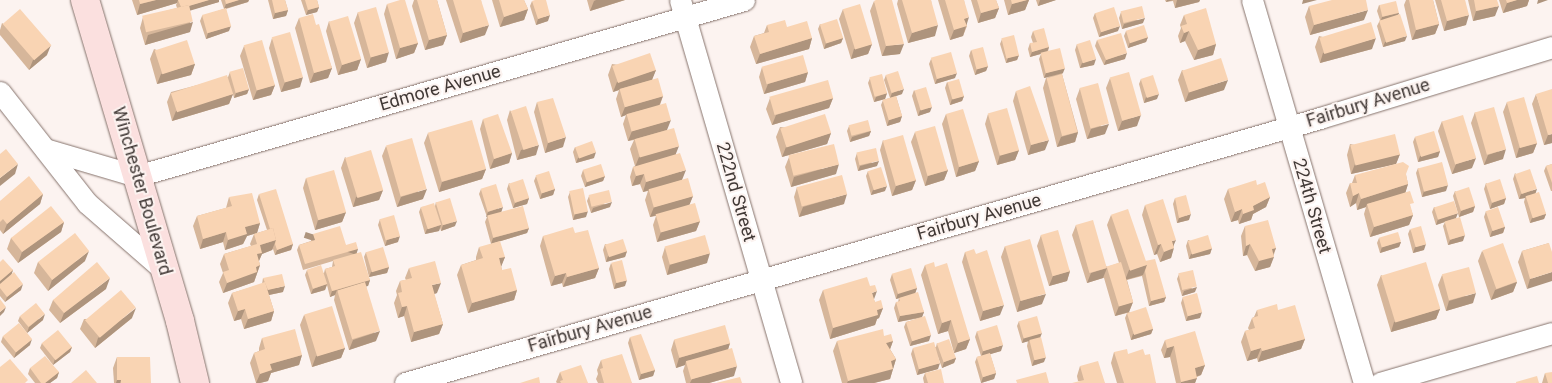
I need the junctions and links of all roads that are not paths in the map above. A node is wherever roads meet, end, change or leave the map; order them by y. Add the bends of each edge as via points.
1 (85, 0) edge
2 (744, 0) edge
3 (1252, 0) edge
4 (683, 8) edge
5 (1552, 47) edge
6 (0, 92) edge
7 (1289, 126) junction
8 (44, 149) junction
9 (138, 176) junction
10 (166, 272) junction
11 (761, 280) junction
12 (1552, 333) edge
13 (195, 383) edge
14 (405, 383) edge
15 (791, 383) edge
16 (1364, 383) edge
17 (1380, 383) edge

1 - 9 main road, Winchester Boulevard
2 - 4 street, Edmore Avenue
3 - 7 street, 224th Street
4 - 9 street, Edmore Avenue
4 - 11 street, 222nd Street
5 - 7 street, Fairbury Avenue
6 - 8 street
7 - 11 street, Fairbury Avenue
7 - 16 street, 224th Street
8 - 9 street
8 - 10 street via 87,203
9 - 10 main road, Winchester Boulevard
10 - 13 main road, Winchester Boulevard
11 - 14 street, Fairbury Avenue
11 - 15 street, 222nd Street
12 - 17 street

